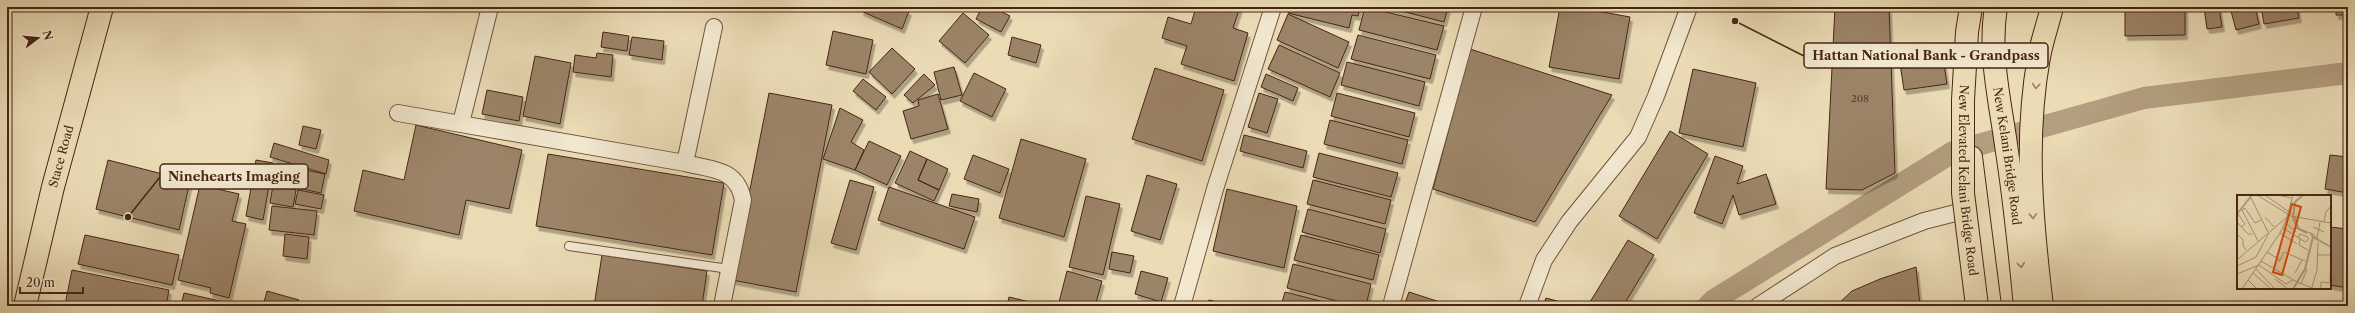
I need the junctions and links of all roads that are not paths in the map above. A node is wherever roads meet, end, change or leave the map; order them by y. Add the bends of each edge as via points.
1 (102, 7) edge
2 (490, 7) edge
3 (1273, 7) edge
4 (1474, 7) edge
5 (1689, 7) edge
6 (1960, 7) edge
7 (1971, 7) edge
8 (1996, 7) edge
9 (2052, 7) edge
10 (714, 27) dead end
11 (398, 113) dead end
12 (461, 123) junction
13 (685, 163) junction
14 (1976, 197) junction
15 (569, 246) dead end
16 (729, 269) junction
17 (25, 306) edge
18 (722, 306) edge
19 (1182, 306) edge
20 (1391, 306) edge
21 (1527, 306) edge
22 (1758, 306) edge
23 (1977, 306) edge
24 (1990, 306) edge
25 (2025, 306) edge
26 (2042, 306) edge

1 - 17 main road, Stace Road via 53,187
2 - 12 street
3 - 19 street
4 - 20 street
5 - 21 street via 1638,137 1569,222 1544,260
6 - 14 main road via 1958,59
7 - 23 main road, New Elevated Kelani Bridge Road, bridge via 1963,100 1963,193
8 -> 25 main road, New Kelani Bridge Road via 1993,56 2010,170
9 -> 26 main road via 2039,57 2030,138 2034,242
10 - 13 street
11 - 12 street
12 - 13 street
13 - 16 street via 728,174 741,189 742,211
14 - 22 street via 1924,221 1834,256
14 - 24 main road
15 - 16 lane
16 - 18 street

